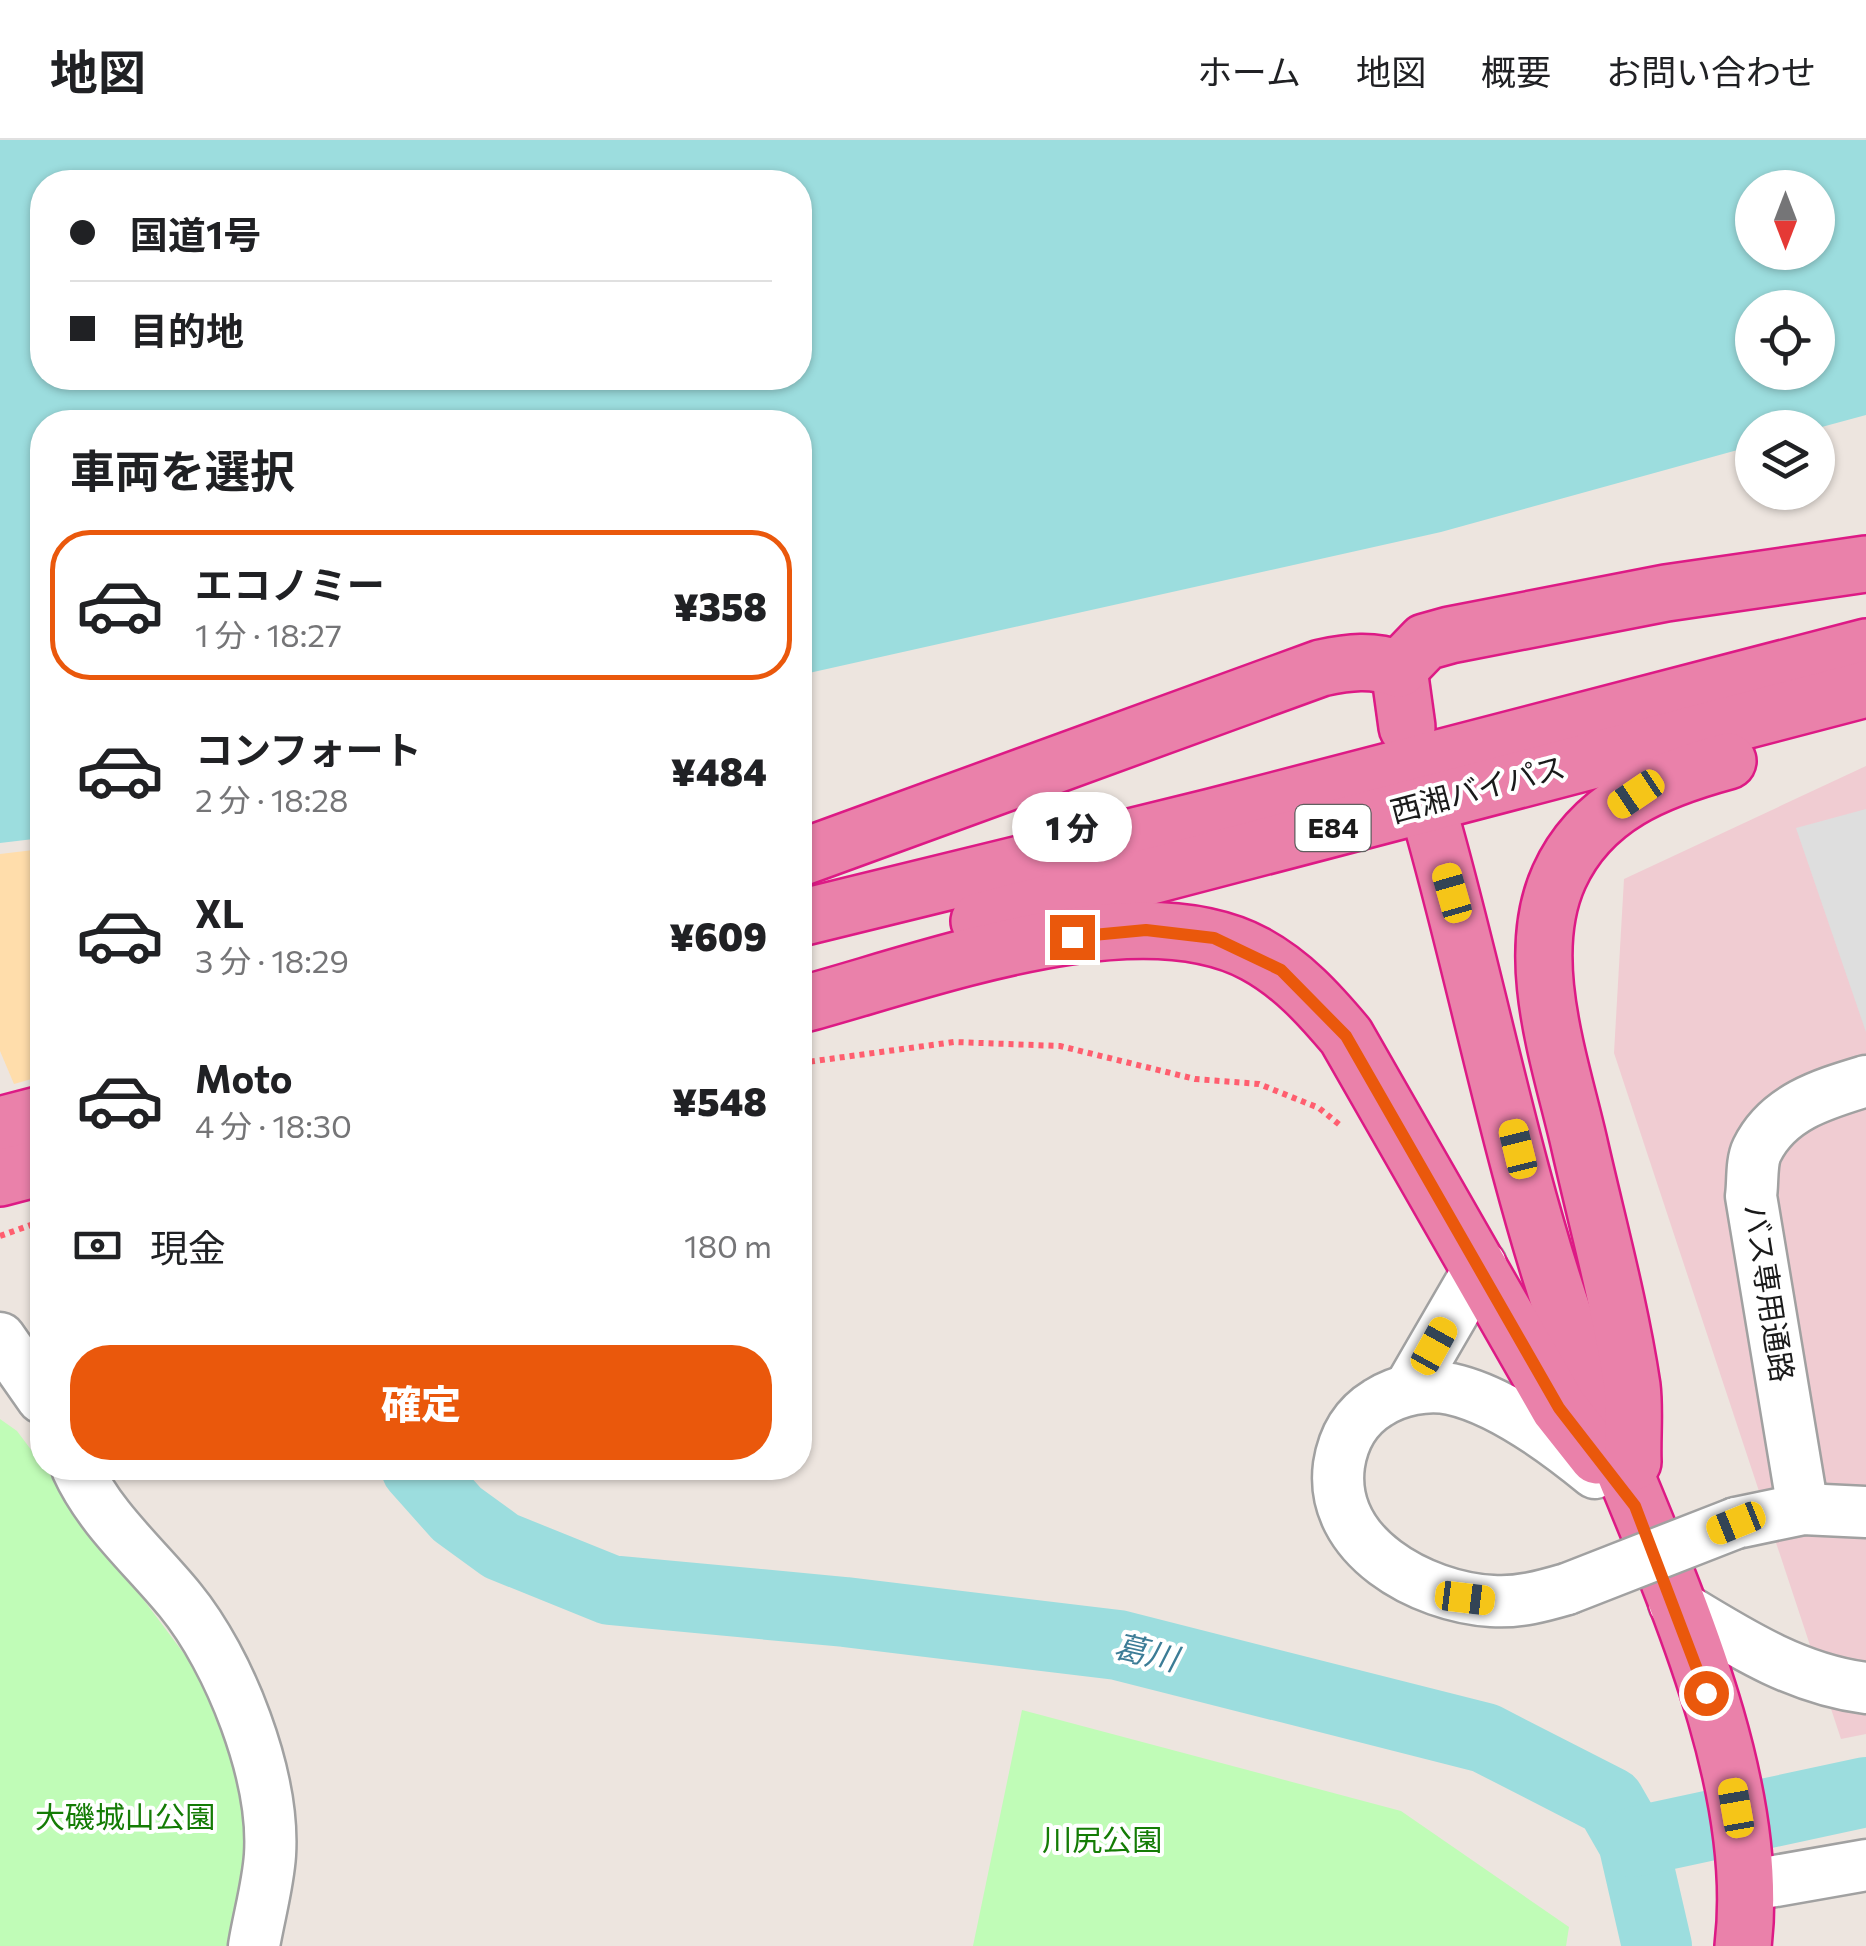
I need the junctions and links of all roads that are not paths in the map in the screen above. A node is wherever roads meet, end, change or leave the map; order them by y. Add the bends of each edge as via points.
1 (1866, 564) edge
2 (1866, 647) edge
3 (1399, 669) junction
4 (1866, 688) edge
5 (1866, 723) edge
6 (1408, 727) dead end
7 (1434, 830) dead end
8 (812, 854) edge
9 (812, 915) edge
10 (812, 965) edge
11 (812, 1002) edge
12 (1866, 1082) edge
13 (30, 1117) edge
14 (0, 1125) edge
15 (30, 1169) edge
16 (0, 1178) edge
17 (1481, 1266) junction
18 (0, 1338) edge
19 (30, 1381) edge
20 (1408, 1389) junction
21 (84, 1480) edge
22 (1635, 1506) junction
23 (1803, 1509) junction
24 (1866, 1512) edge
25 (1674, 1602) junction
26 (1866, 1688) edge
27 (1866, 1865) edge
28 (1758, 1912) edge
29 (254, 1946) edge

1 - 3 highway via 1666,593 1450,635 1426,642
2 - 9 highway, 西湘バイパス / E84
3 - 6 highway
3 - 8 highway via 1380,662 1321,668
4 - 10 highway, 西湘バイパス / E84
5 - 22 highway via 1664,779 1614,808 1558,879 1546,936 1548,998 1632,1390
7 - 22 highway via 1564,1317
11 - 17 highway via 1015,948 1116,931 1175,931 1252,952 1306,992 1346,1036
12 - 23 street, バス専用通路 via 1784,1114 1756,1152 1752,1196
13 - 14 highway
15 - 16 highway
17 - 20 street
17 - 22 highway via 1559,1408
18 - 19 street
20 - 22 street via 1450,1388 1545,1432
20 - 23 street, bridge via 1367,1410 1351,1428 1342,1450 1340,1493 1354,1532 1389,1565 1440,1591 1495,1601 1533,1599 1736,1523
21 - 29 street via 208,1637 233,1692 268,1802 270,1856
22 - 25 highway
23 - 24 street
25 - 26 street via 1766,1657
25 - 28 highway via 1730,1780
27 - 28 street

